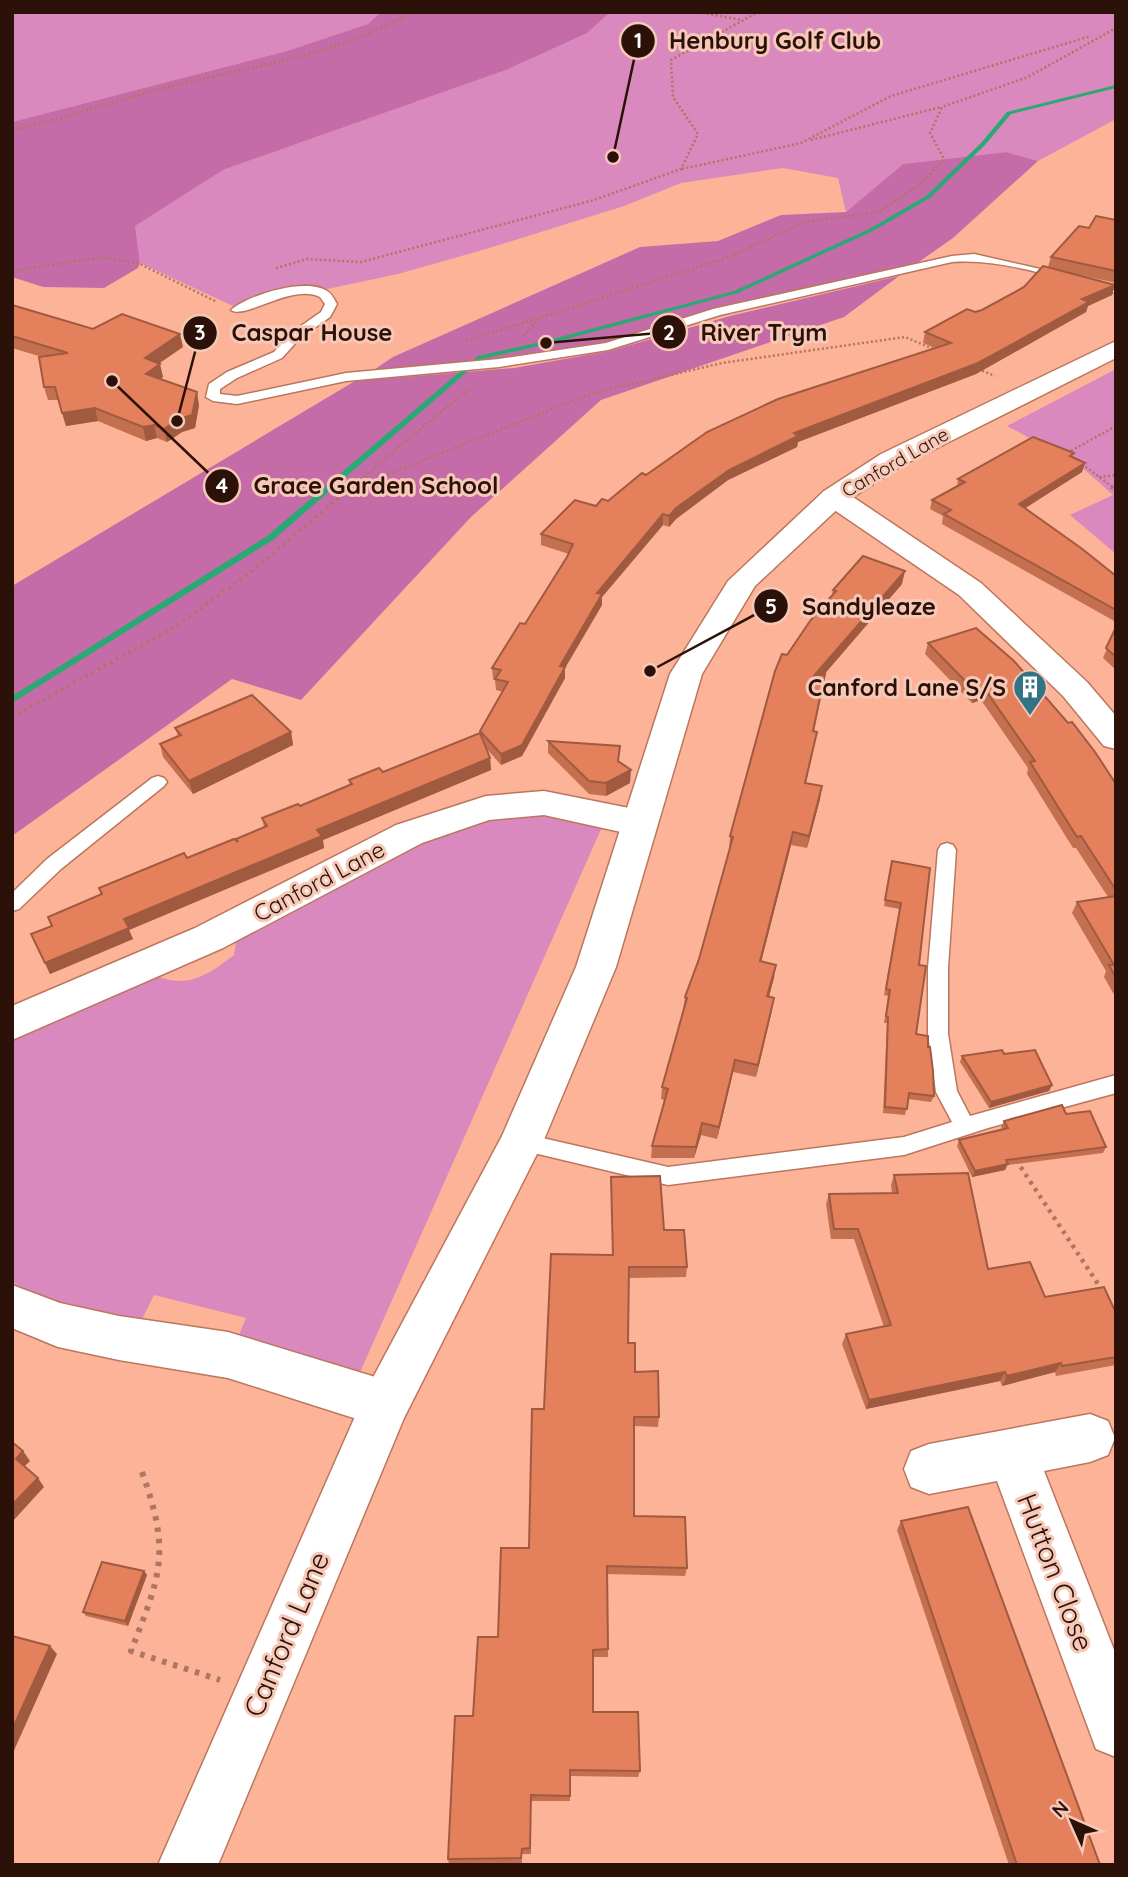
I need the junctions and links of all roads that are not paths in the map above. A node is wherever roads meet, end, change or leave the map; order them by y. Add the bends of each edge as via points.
1 (1116, 290) edge
2 (237, 310) road end
3 (1116, 348) edge
4 (834, 496) junction
5 (1116, 738) edge
6 (158, 782) dead end
7 (639, 823) junction
8 (947, 850) dead end
9 (12, 904) edge
10 (12, 1024) edge
11 (1116, 1084) edge
12 (965, 1126) junction
13 (521, 1142) junction
14 (12, 1306) edge
15 (385, 1404) junction
16 (1090, 1438) dead end
17 (1012, 1453) junction
18 (929, 1469) dead end
19 (1116, 1729) edge
20 (188, 1865) edge

1 - 2 lane via 999,261 952,259 717,312 608,346 499,363 346,377 222,400 213,397 214,387 278,355 326,314 331,304 323,292 303,290 268,296
3 - 4 main road, Canford Lane via 891,460
4 - 5 main road via 970,589 1075,689
4 - 7 main road, Canford Lane via 743,582 686,674
6 - 9 lane via 54,864
7 - 10 main road, Canford Lane via 544,803 486,808 409,834 209,939
7 - 13 main road, Canford Lane via 596,967
8 - 12 lane via 938,1034 947,1093
11 - 12 lane
12 - 13 lane via 904,1146 668,1176
13 - 15 main road, Canford Lane
14 - 15 main road via 58,1325 228,1355
15 - 20 main road, Canford Lane
16 - 17 main road
17 - 18 main road
17 - 19 main road, Hutton Close

